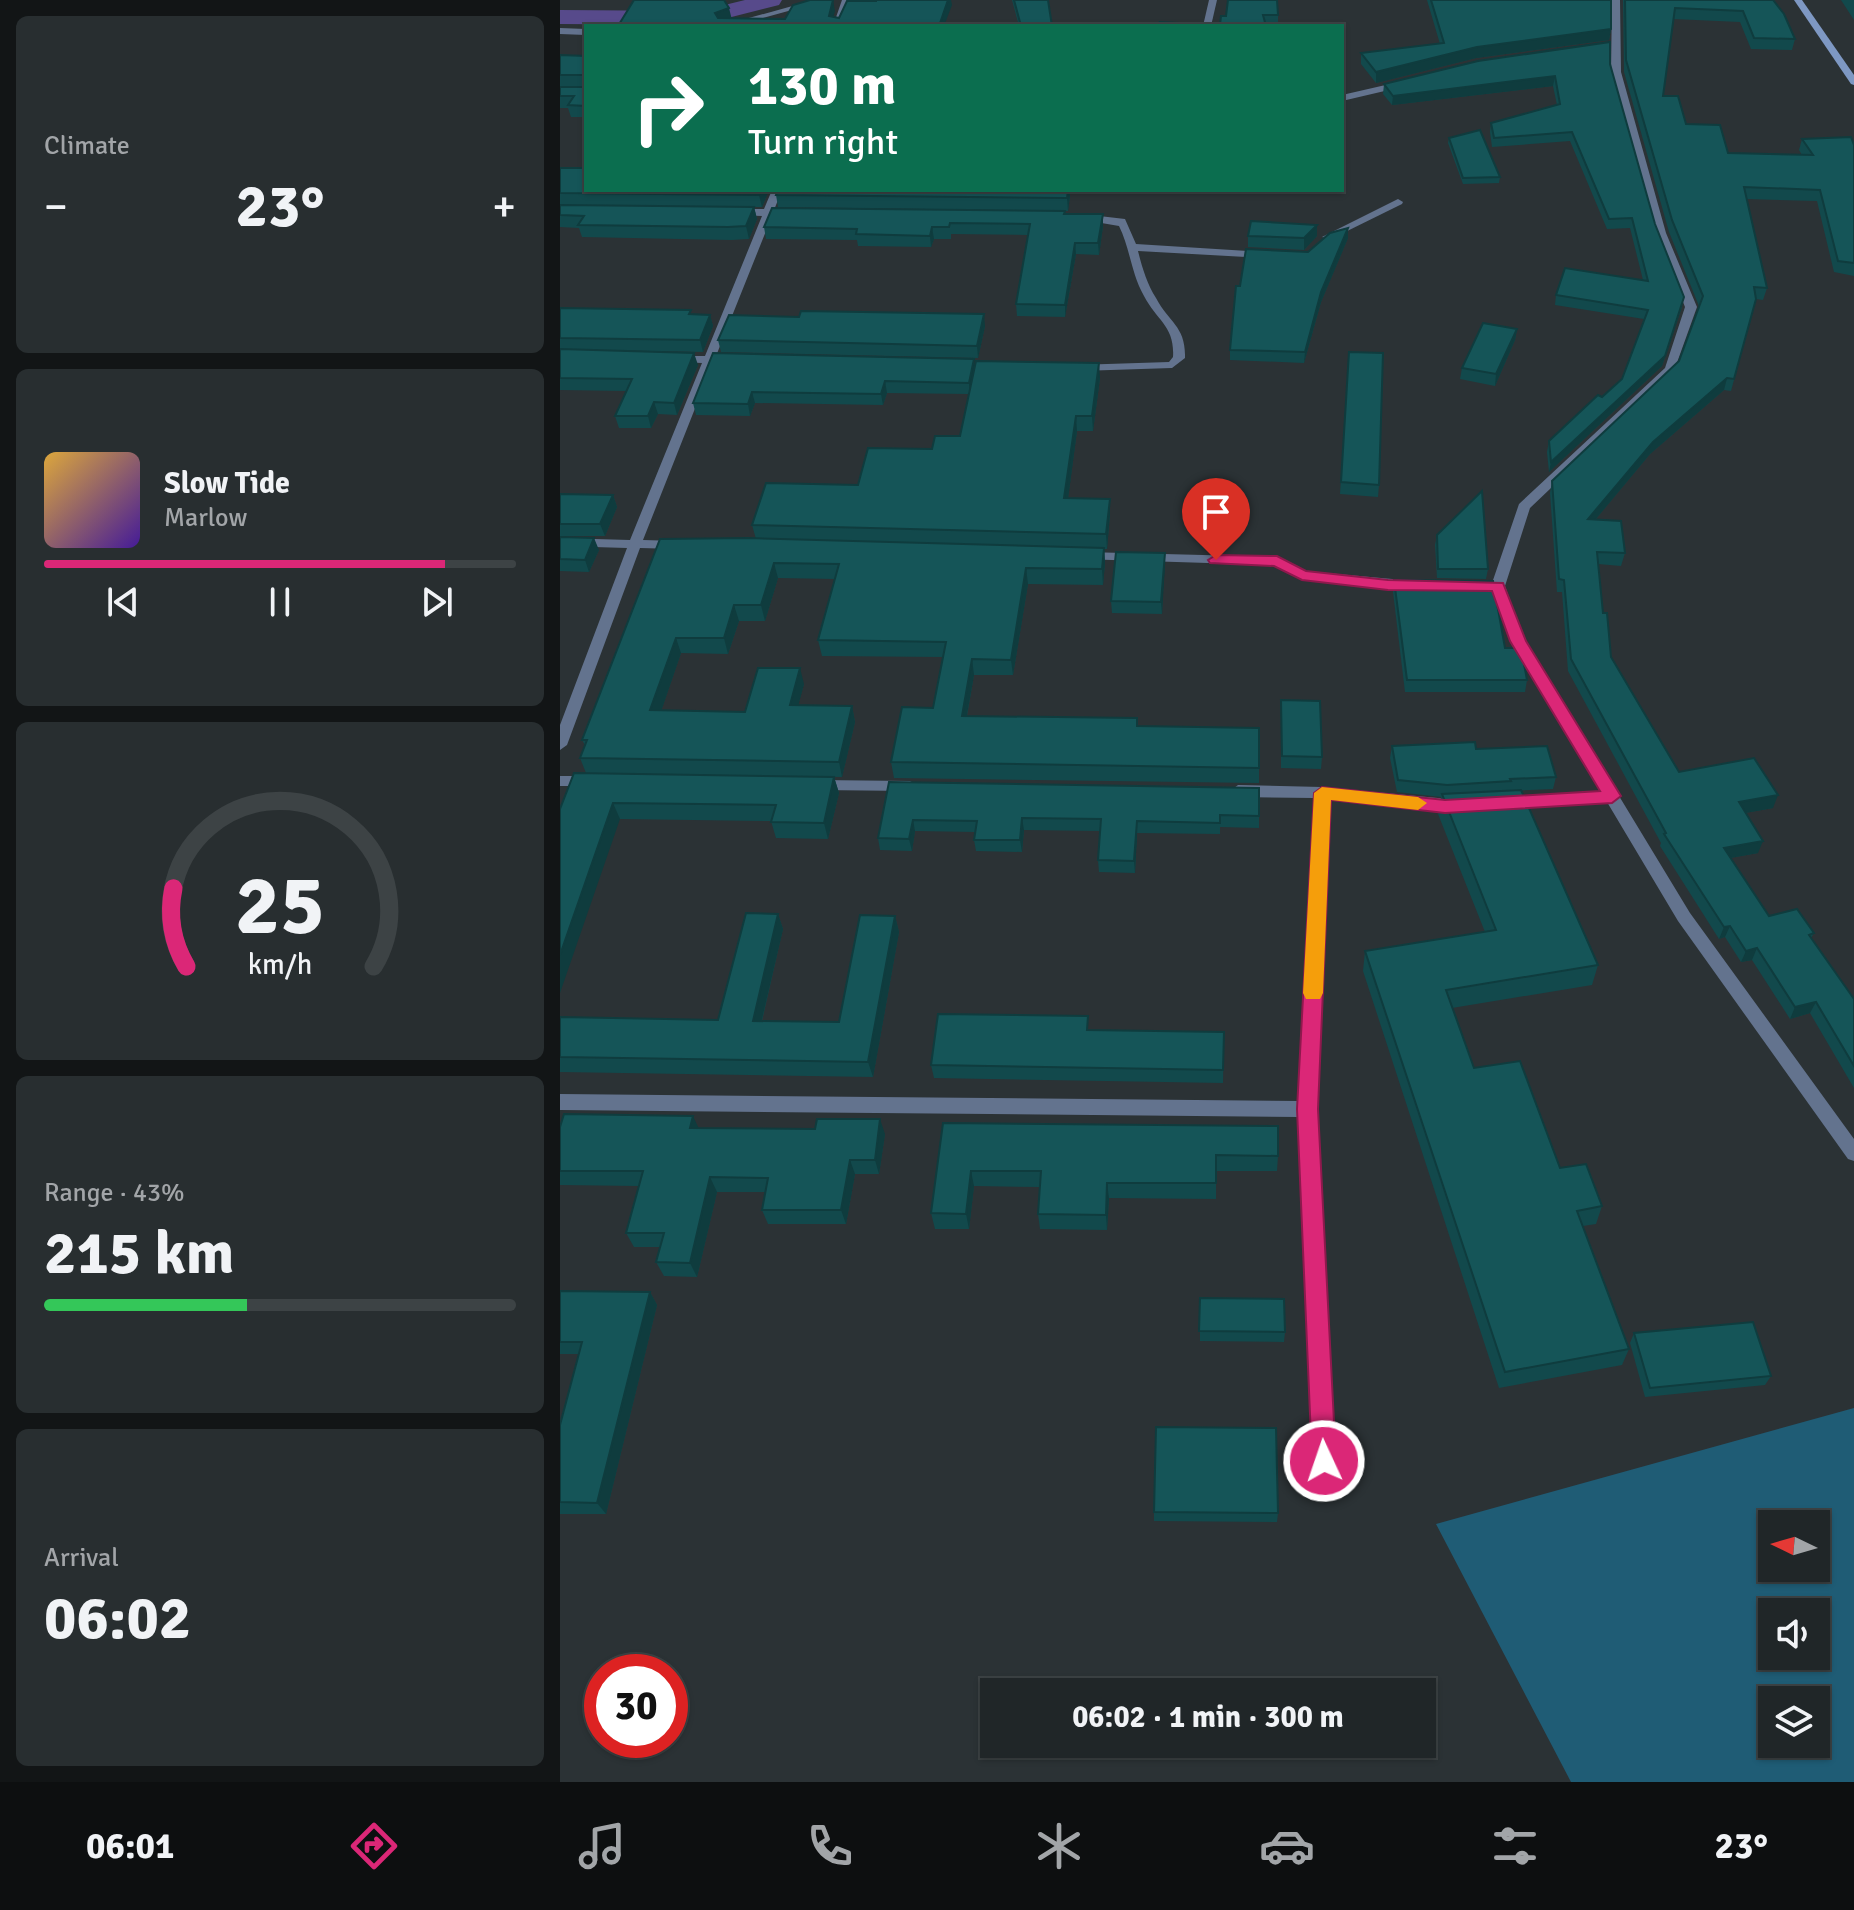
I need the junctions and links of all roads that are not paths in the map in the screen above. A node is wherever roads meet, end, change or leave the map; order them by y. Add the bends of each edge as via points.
1 (824, 0) edge
2 (846, 0) edge
3 (1213, 0) edge
4 (1616, 0) edge
5 (1798, 0) edge
6 (732, 24) edge
7 (838, 24) edge
8 (1207, 24) edge
9 (560, 31) edge
10 (584, 32) edge
11 (1616, 45) junction
12 (1601, 47) edge
13 (1417, 80) edge
14 (1854, 82) edge
15 (1344, 98) edge
16 (776, 192) edge
17 (1398, 202) dead end
18 (724, 212) edge
19 (769, 212) junction
20 (801, 213) edge
21 (1073, 217) edge
22 (1130, 247) junction
23 (1314, 251) edge
24 (1280, 256) edge
25 (665, 358) edge
26 (711, 360) junction
27 (743, 360) edge
28 (1061, 366) edge
29 (560, 542) edge
30 (635, 544) junction
31 (698, 546) edge
32 (1073, 556) edge
33 (1435, 586) edge
34 (1482, 586) edge
35 (1498, 586) junction
36 (560, 745) edge
37 (560, 781) edge
38 (608, 782) edge
39 (798, 785) edge
40 (925, 787) edge
41 (1227, 791) edge
42 (1322, 793) junction
43 (1612, 796) junction
44 (560, 1102) edge
45 (1308, 1109) junction
46 (1854, 1153) edge
47 (1324, 1461) dead end

1 - 6 street
2 - 7 street
3 - 8 street
4 - 11 street
5 - 14 main road
9 - 10 street
11 - 12 street
11 - 35 street via 1616,72 1661,233 1691,307 1670,369 1524,507
13 - 15 street
16 - 19 street
17 - 23 street via 1324,239
18 - 19 street
19 - 20 street
19 - 26 street
21 - 22 street via 1121,221
22 - 24 street
22 - 28 street via 1151,300 1177,330 1179,358 1172,365 1141,368
25 - 26 street
26 - 27 street
26 - 30 street
29 - 30 street
30 - 31 street
30 - 36 street
32 - 33 street via 1277,561 1302,575
34 - 35 street
35 - 43 street via 1518,641
37 - 38 street
39 - 40 street
41 - 42 street
42 - 43 street via 1445,806
42 - 45 street
43 - 46 street via 1684,917
44 - 45 street
45 - 47 street

